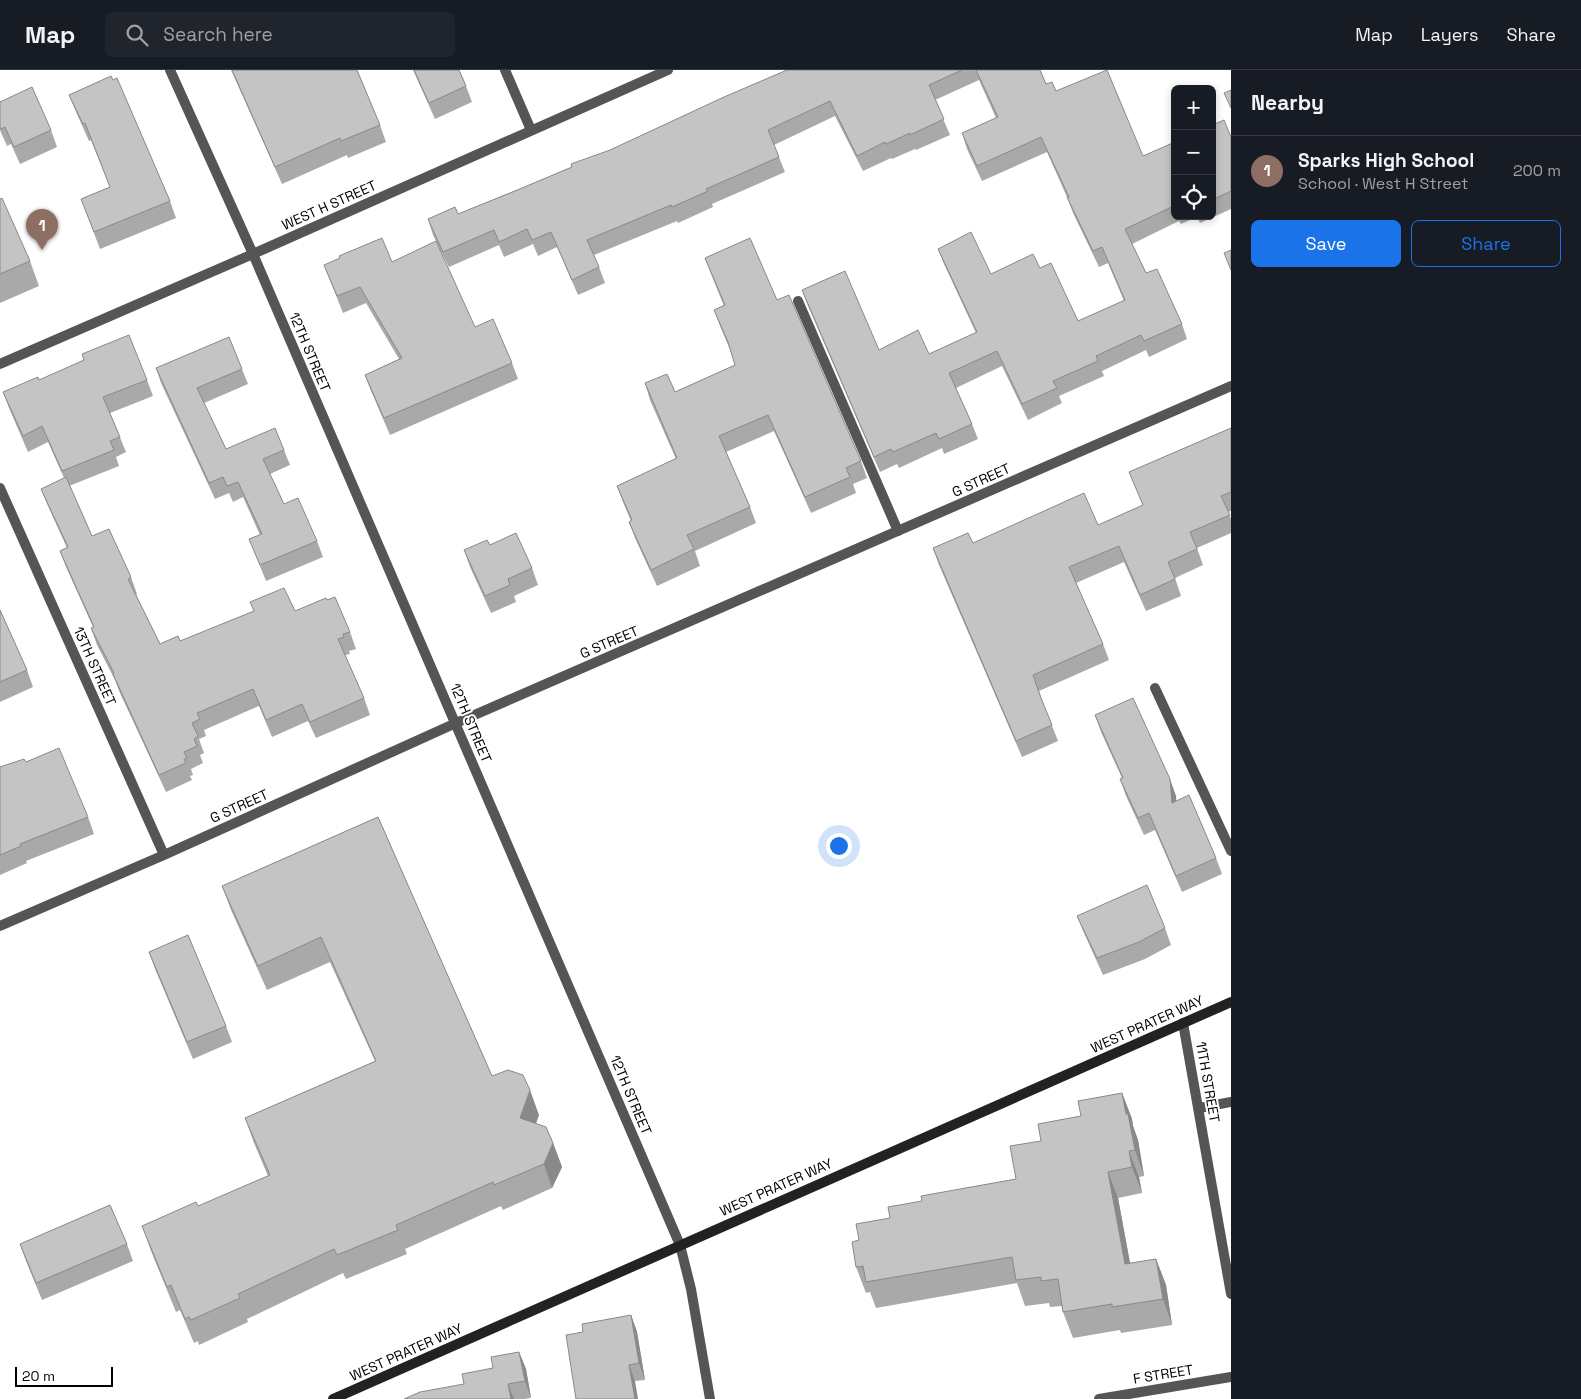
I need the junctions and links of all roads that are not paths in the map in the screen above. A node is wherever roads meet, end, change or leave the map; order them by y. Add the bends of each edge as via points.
1 (170, 70) edge
2 (504, 70) edge
3 (668, 70) edge
4 (531, 130) junction
5 (253, 254) junction
6 (798, 301) dead end
7 (0, 364) edge
8 (1231, 386) edge
9 (0, 488) edge
10 (898, 531) junction
11 (1155, 688) dead end
12 (456, 724) junction
13 (1231, 851) edge
14 (164, 855) junction
15 (0, 926) edge
16 (1231, 1002) edge
17 (1183, 1023) junction
18 (1231, 1102) edge
19 (1199, 1108) junction
20 (680, 1245) junction
21 (1231, 1294) edge
22 (1231, 1377) edge
23 (333, 1399) edge
24 (710, 1399) edge
25 (1099, 1399) edge

1 - 5 street, 12TH STREET
2 - 4 street
3 - 4 street, WEST H STREET
4 - 5 street, WEST H STREET
5 - 7 street, WEST H STREET
5 - 12 street, 12TH STREET
6 - 10 street
8 - 10 street, G STREET
9 - 14 street, 13TH STREET
10 - 12 street, G STREET
11 - 13 street
12 - 14 street, G STREET
12 - 20 street, 12TH STREET
14 - 15 street, G STREET
16 - 17 main road, WEST PRATER WAY
17 - 19 street, 11TH STREET
17 - 20 main road, WEST PRATER WAY
18 - 19 street
19 - 21 street, 11TH STREET
20 - 23 main road, WEST PRATER WAY
20 - 24 street, 12TH STREET
22 - 25 street, F STREET

